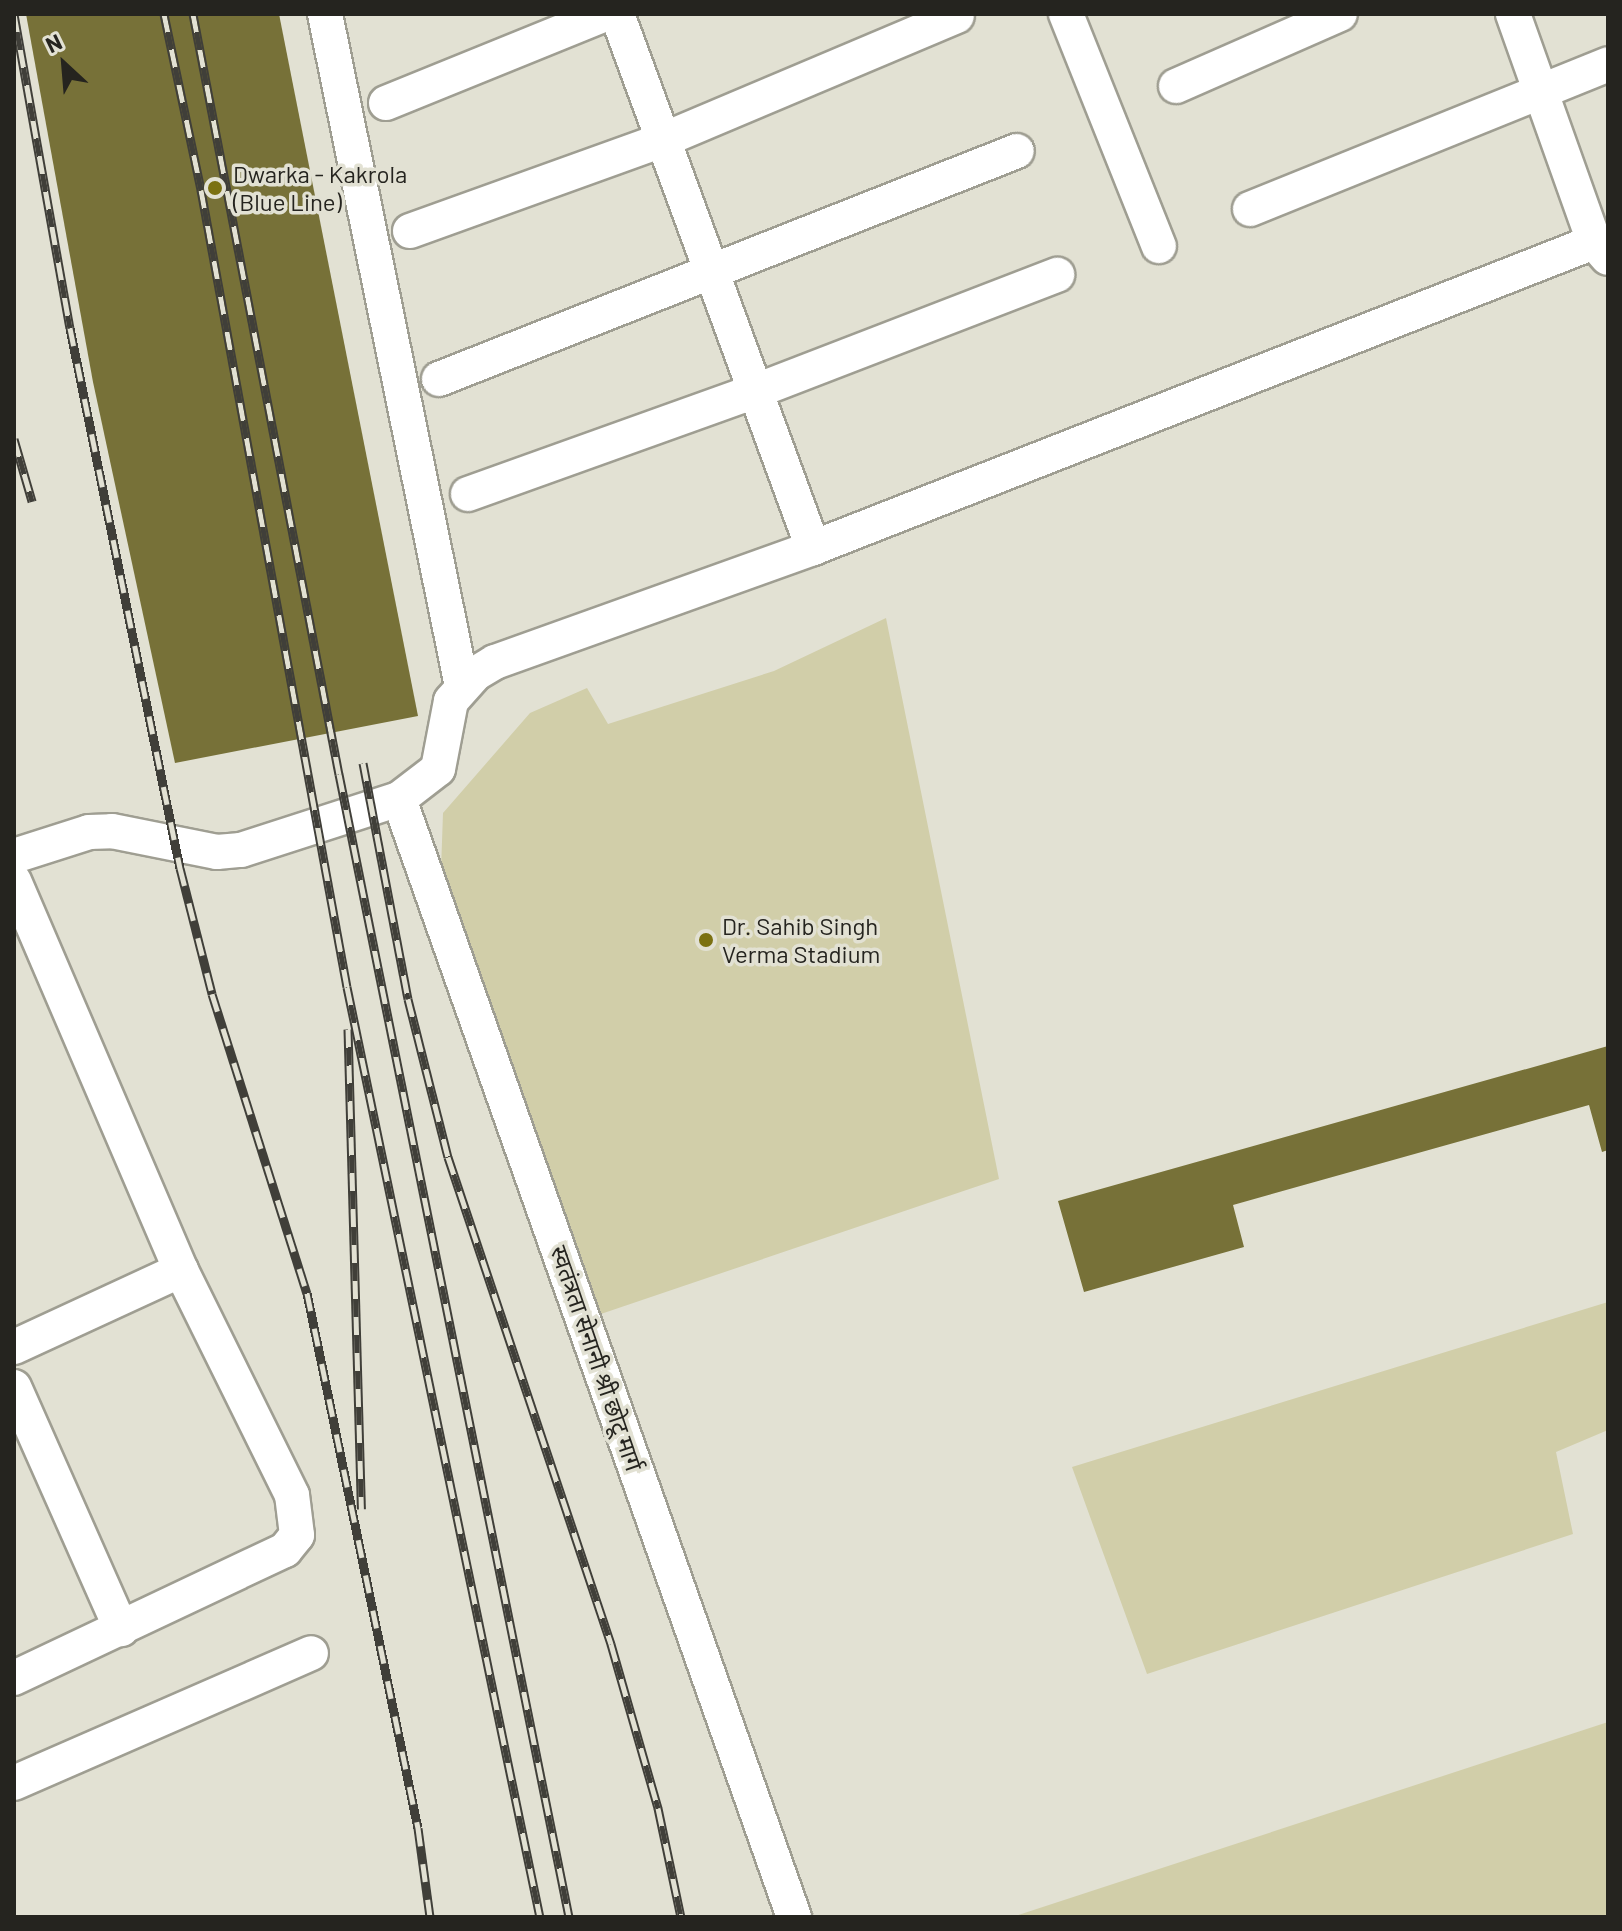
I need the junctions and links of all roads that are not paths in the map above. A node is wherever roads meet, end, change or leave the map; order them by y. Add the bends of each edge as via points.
1 (325, 14) edge
2 (605, 14) edge
3 (617, 14) edge
4 (1066, 14) edge
5 (1340, 14) edge
6 (1513, 14) edge
7 (957, 16) edge
8 (1608, 64) edge
9 (1176, 86) dead end
10 (1539, 90) junction
11 (386, 103) dead end
12 (663, 140) junction
13 (1017, 151) dead end
14 (1250, 209) dead end
15 (410, 231) dead end
16 (1159, 246) dead end
17 (1601, 250) edge
18 (712, 272) junction
19 (1057, 275) dead end
20 (439, 379) dead end
21 (756, 391) junction
22 (468, 494) dead end
23 (813, 548) junction
24 (462, 686) junction
25 (399, 799) junction
26 (14, 856) edge
27 (14, 881) edge
28 (181, 1270) junction
29 (14, 1347) edge
30 (14, 1387) edge
31 (121, 1629) junction
32 (311, 1653) dead end
33 (14, 1678) edge
34 (14, 1783) edge
35 (794, 1917) edge

1 - 24 street
2 - 11 street
3 - 12 street
4 - 16 street
5 - 9 street
6 - 10 street
7 - 12 street
8 - 10 street
10 - 14 street
10 - 17 street
12 - 15 street
12 - 18 street
13 - 18 street
17 - 23 street
18 - 20 street
18 - 21 street
19 - 21 street
21 - 22 street
21 - 23 street
23 - 24 street via 495,662
24 - 25 street via 451,701 438,769
25 - 26 street via 241,850 217,852 112,831 89,832
25 - 35 street, स्वतंत्रता सेनानी श्री छोटू मार्ग
27 - 28 street
28 - 29 street
28 - 31 street via 292,1495 297,1535 285,1550
30 - 31 street
31 - 33 street
32 - 34 street

